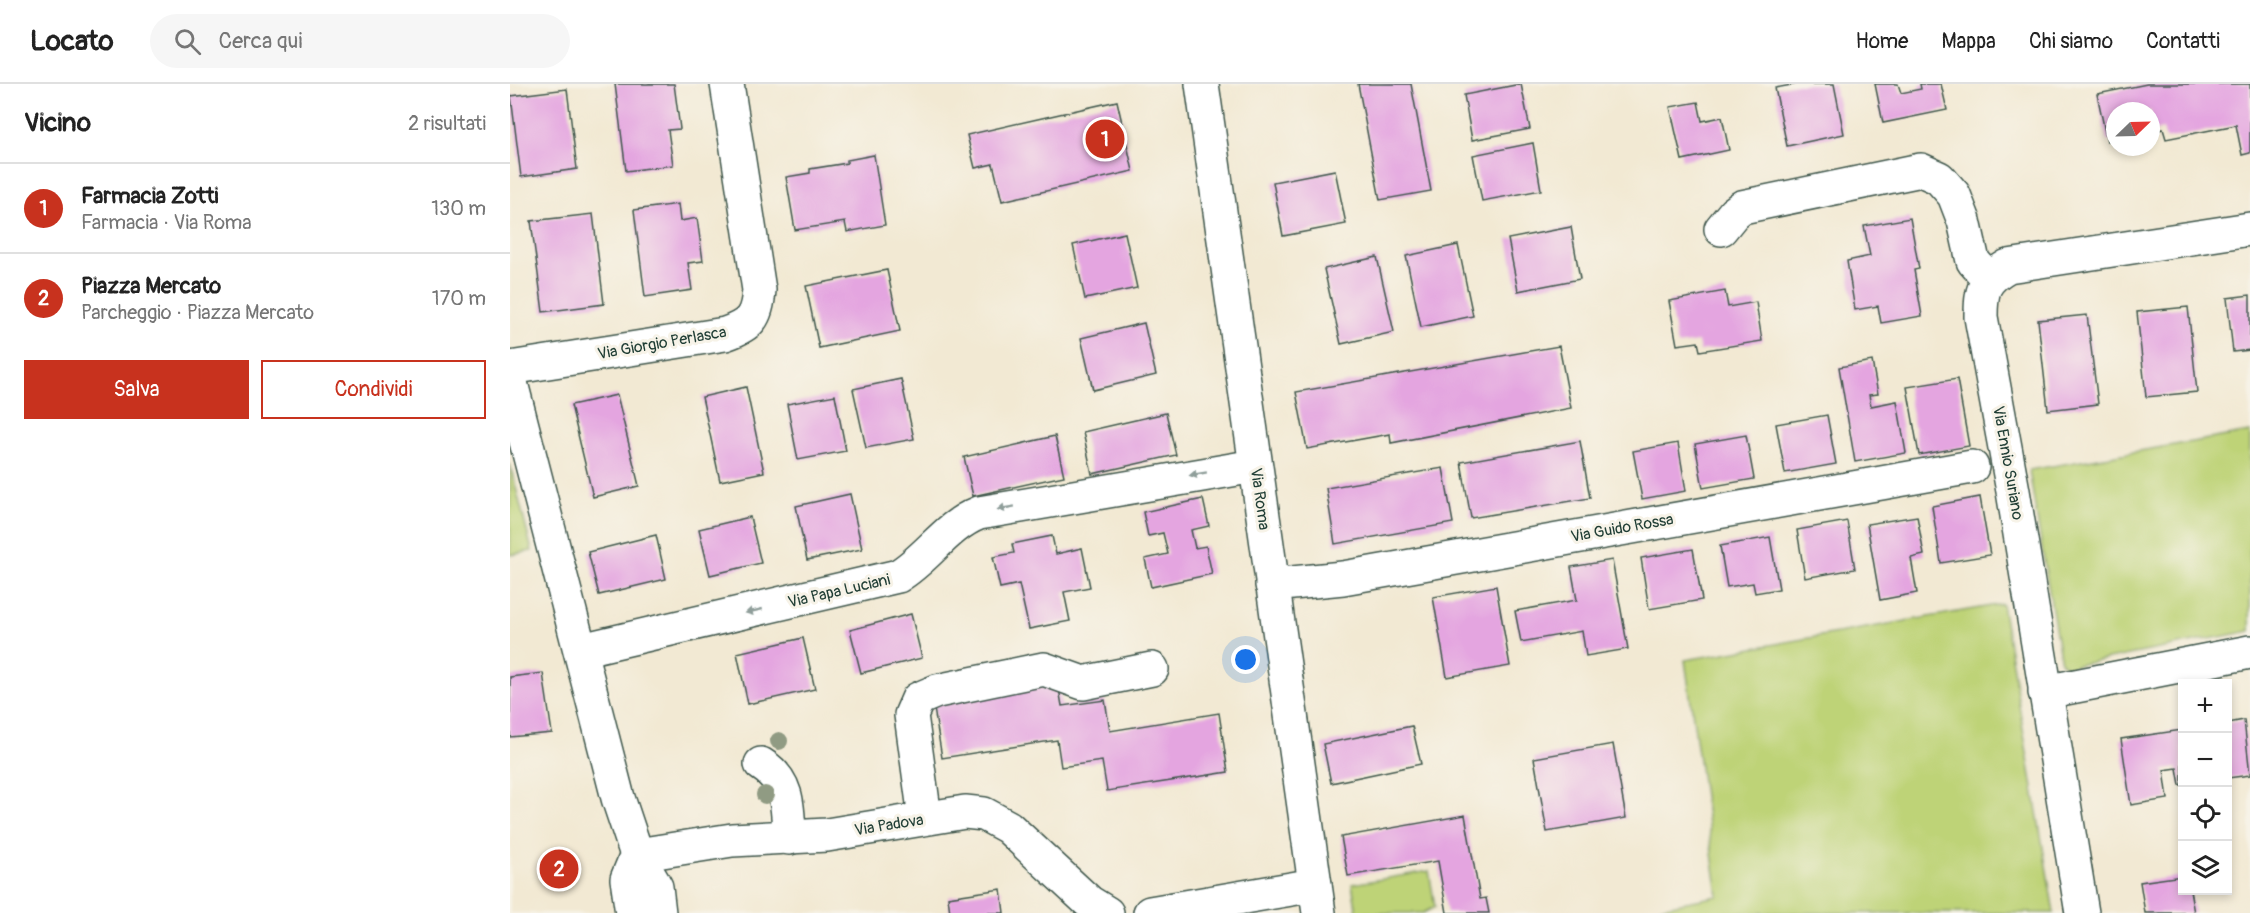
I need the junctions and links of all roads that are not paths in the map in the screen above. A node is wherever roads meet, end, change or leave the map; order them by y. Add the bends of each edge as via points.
1 (727, 84) edge
2 (1202, 84) edge
3 (1721, 229) dead end
4 (2250, 229) edge
5 (1989, 279) junction
6 (510, 368) edge
7 (510, 379) edge
8 (1256, 466) junction
9 (1972, 467) dead end
10 (1272, 585) junction
11 (581, 650) junction
12 (2250, 652) edge
13 (1152, 669) dead end
14 (2045, 692) junction
15 (761, 764) dead end
16 (923, 803) dead end
17 (789, 837) junction
18 (637, 855) junction
19 (1317, 899) edge
20 (1166, 903) edge
21 (1092, 909) edge
22 (632, 913) edge
23 (659, 913) edge
24 (2082, 913) edge

1 - 6 street, Via Giorgio Perlasca via 759,290 758,307 751,321 725,334
2 - 8 street, Via Roma
3 - 5 street via 1742,207 1921,170 1939,178 1954,195 1973,261
4 - 5 street via 2008,266
5 - 14 street, Via Ennio Suriano via 1983,290 1981,317
7 - 11 street
8 - 10 street, Via Roma
8 -> 11 street, Via Papa Luciani via 979,513 956,524 912,568 898,576
9 - 10 street, Via Guido Rossa via 1342,578
10 - 19 street, Via Roma
11 - 18 street via 609,800
12 - 14 street
13 - 16 street via 1083,682 1044,669 937,691 918,699 911,715
14 - 24 street, Via Ennio Suriano
15 - 17 street via 773,771 783,786
17 - 18 street, Via Padova via 732,840
17 - 21 street, Via Padova via 827,835 965,812 984,814 1008,827
18 - 22 street via 627,879
18 - 23 street via 656,887
19 - 20 street

